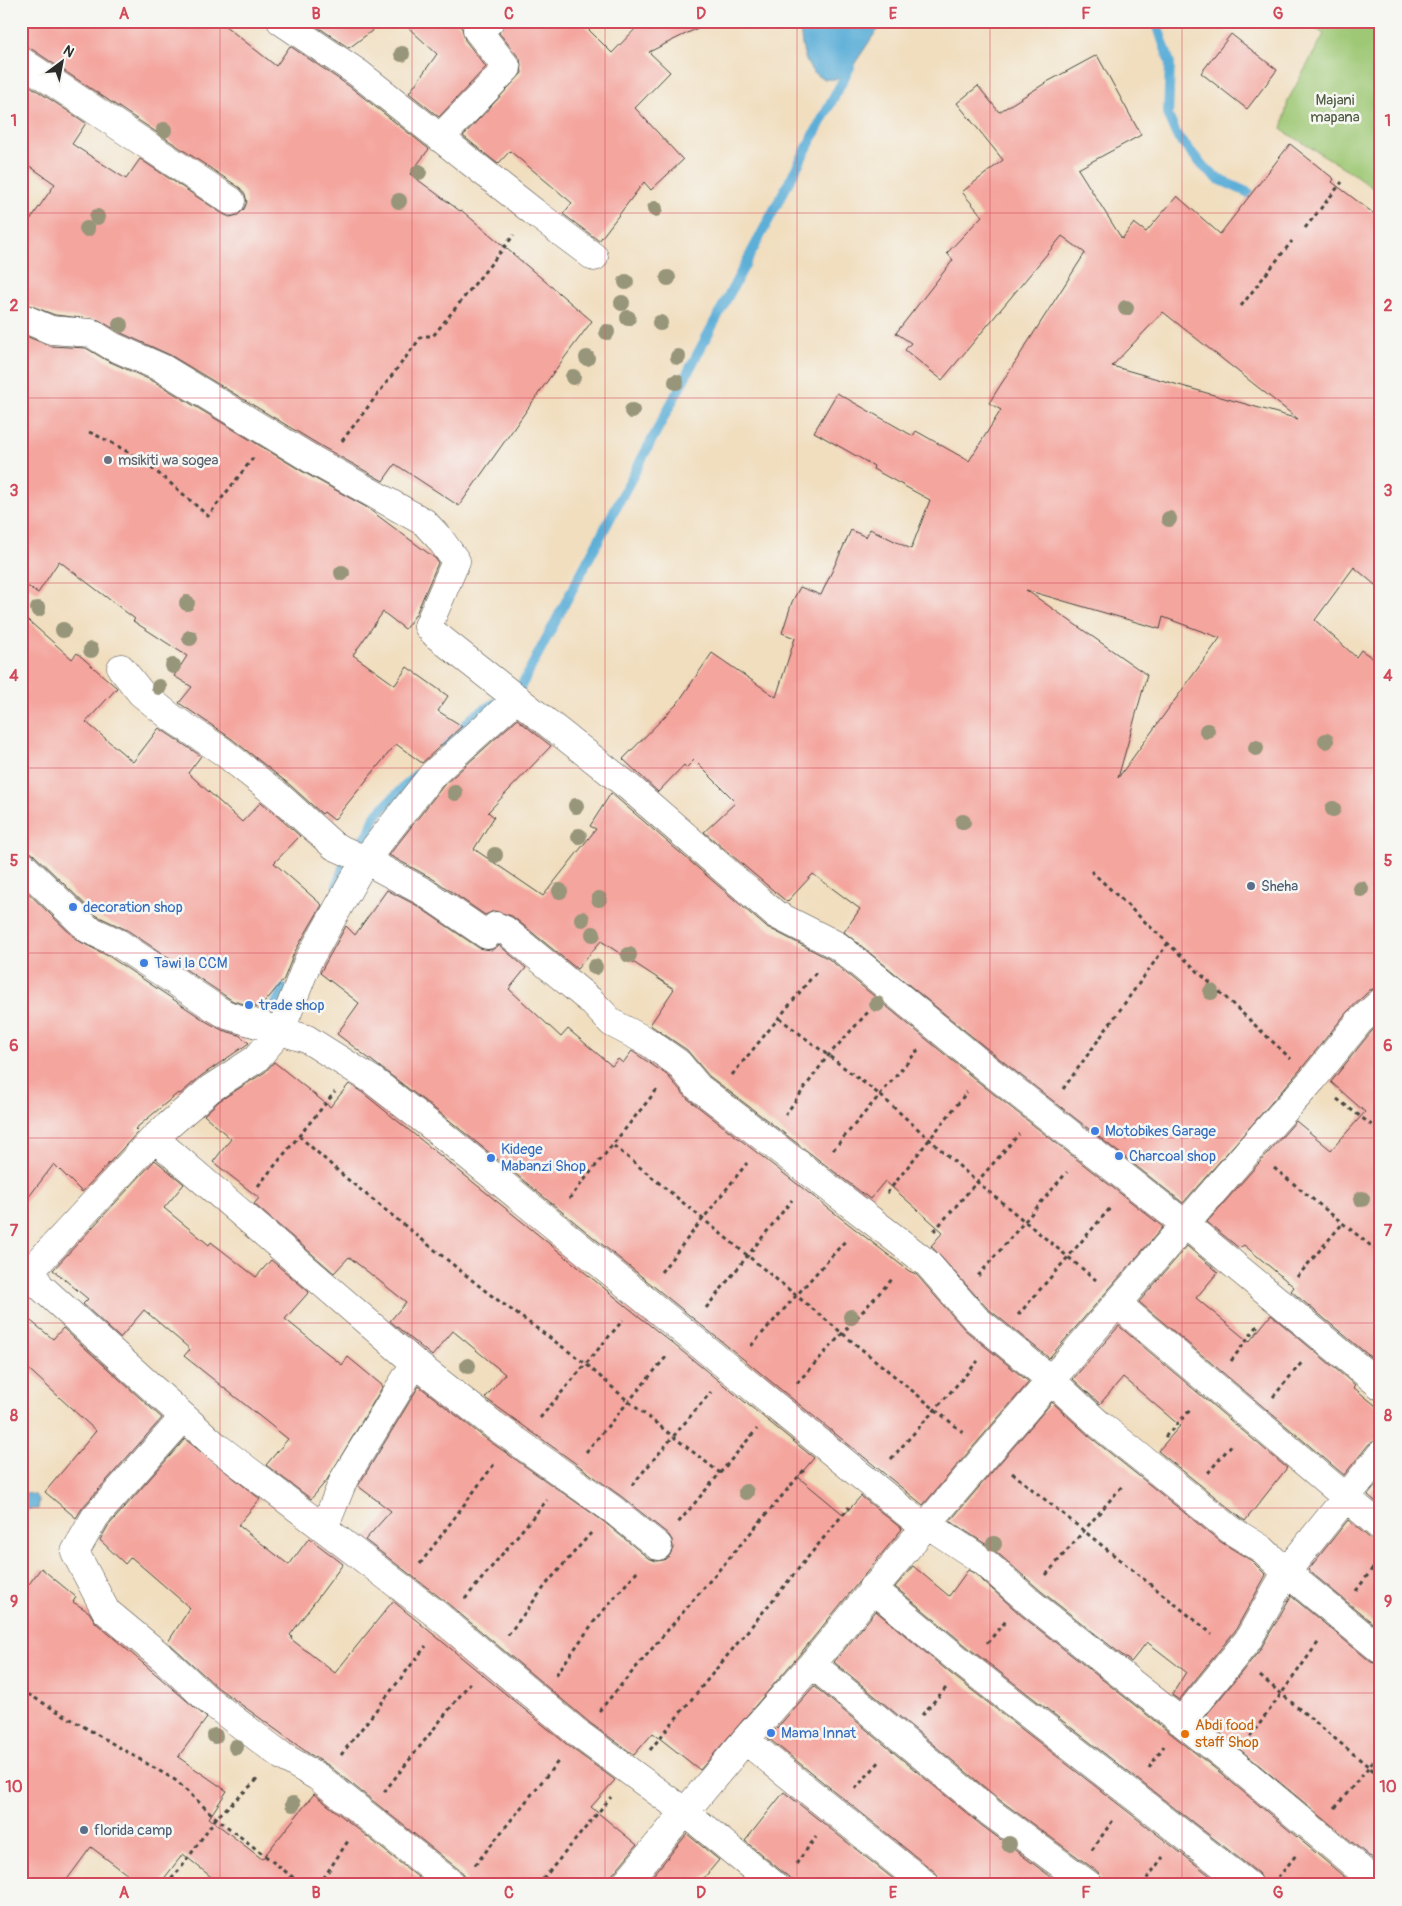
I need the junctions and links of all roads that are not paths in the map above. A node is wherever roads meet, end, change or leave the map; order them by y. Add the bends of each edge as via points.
1 (281, 21) edge
2 (490, 21) edge
3 (21, 61) edge
4 (441, 137) junction
5 (231, 201) dead end
6 (594, 256) dead end
7 (21, 317) edge
8 (121, 668) dead end
9 (508, 691) junction
10 (365, 860) junction
11 (21, 864) edge
12 (1381, 1002) edge
13 (281, 1030) junction
14 (154, 1138) junction
15 (1186, 1225) junction
16 (1120, 1302) junction
17 (415, 1363) junction
18 (1051, 1380) junction
19 (1381, 1386) edge
20 (184, 1417) junction
21 (1381, 1454) edge
22 (1344, 1498) junction
23 (926, 1526) junction
24 (1381, 1527) edge
25 (324, 1528) junction
26 (658, 1546) road end
27 (1286, 1572) junction
28 (872, 1588) junction
29 (1381, 1650) edge
30 (812, 1664) junction
31 (1181, 1722) junction
32 (745, 1740) junction
33 (685, 1812) junction
34 (462, 1877) edge
35 (784, 1877) edge
36 (624, 1885) edge
37 (926, 1885) edge
38 (1089, 1885) edge
39 (1248, 1885) edge
40 (1379, 1885) edge

1 - 4 street via 358,73
2 - 4 street via 478,30 507,68
3 - 5 street
4 - 6 street
7 - 9 street via 51,330 91,332 112,346 162,368 322,466 424,522 456,560 428,626
8 - 10 street via 141,693 273,791 334,846
9 - 10 street via 433,774
9 - 15 street via 629,787 775,914 838,946 986,1068
10 - 13 street via 308,961
10 - 18 street via 424,892 487,935 496,926 505,930 591,1001 612,1023 678,1063 698,1087 927,1263 975,1318
11 - 13 street via 88,928 118,943 227,1015
12 - 15 street via 1359,1022
13 - 14 street via 256,1059 210,1089
13 - 23 street via 307,1039 355,1069 434,1128
14 - 17 street
14 - 20 street via 36,1265 34,1276 40,1286
15 - 16 street
15 - 19 street
16 - 18 street
16 - 22 street via 1128,1313 1325,1478
17 - 25 street via 344,1479
17 - 26 street
18 - 23 street
18 - 27 street via 1144,1460
20 - 25 street via 216,1446
20 - 34 street via 95,1517 75,1552 106,1611 164,1658 207,1700 282,1756 322,1779 365,1816
21 - 22 street
22 - 24 street
22 - 27 street
23 - 28 street
23 - 31 street via 983,1561
25 - 33 street via 445,1622 580,1734
27 - 29 street
27 - 31 street via 1248,1640
28 - 30 street
28 - 39 street
30 - 32 street
30 - 38 street via 991,1813
31 - 40 street
32 - 33 street
32 - 37 street
33 - 35 street
33 - 36 street

